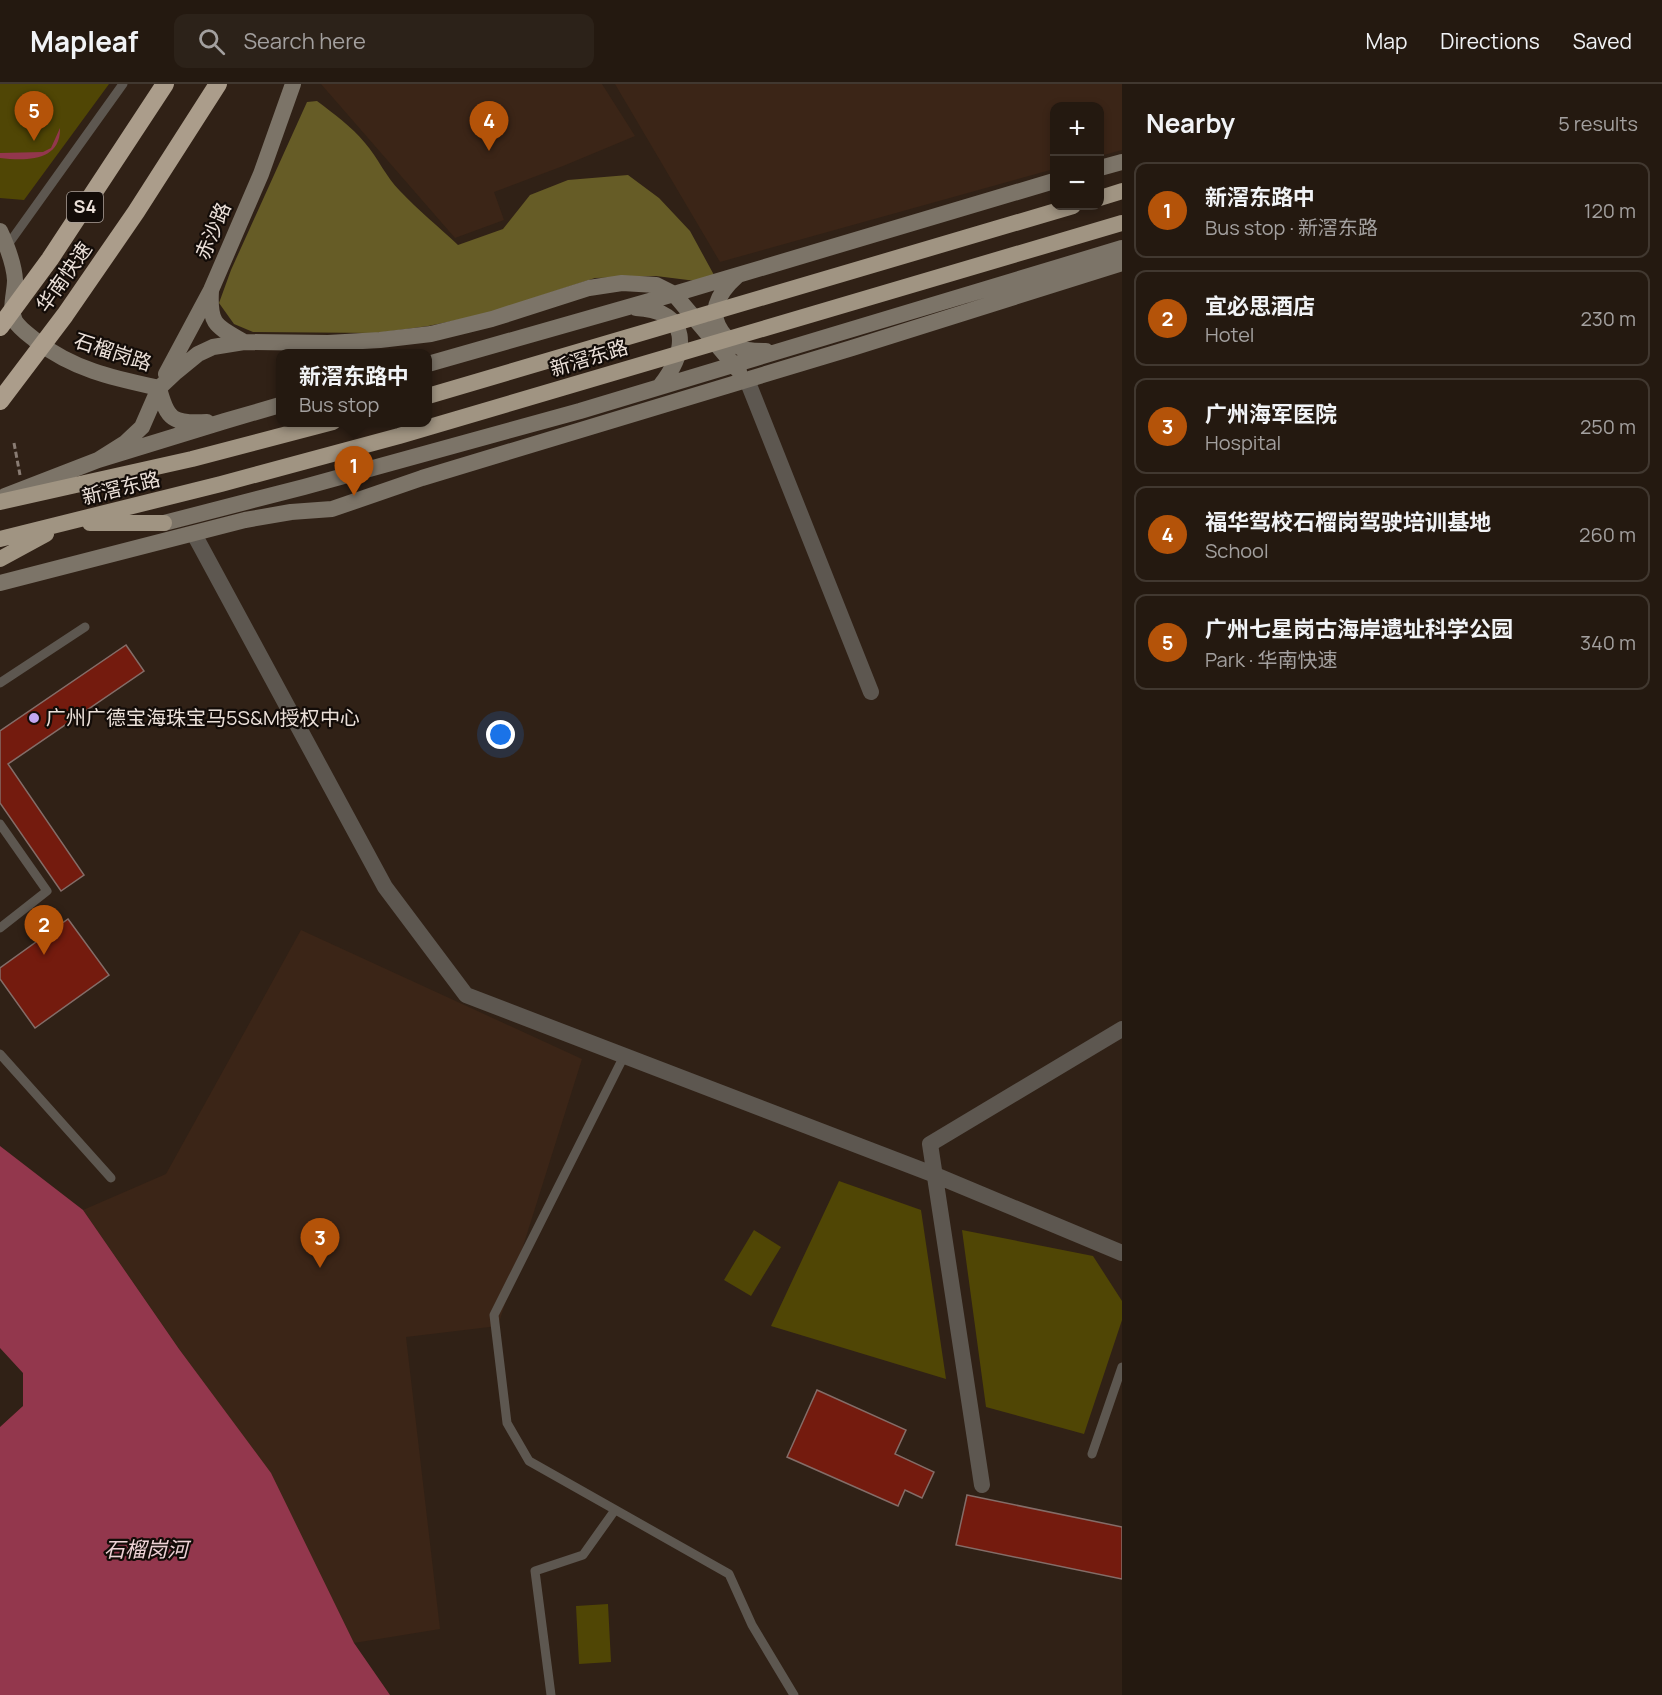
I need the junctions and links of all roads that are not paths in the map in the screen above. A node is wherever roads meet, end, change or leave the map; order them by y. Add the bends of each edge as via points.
1 (123, 84) edge
2 (165, 84) edge
3 (218, 84) edge
4 (294, 84) edge
5 (1122, 162) edge
6 (1104, 167) edge
7 (1050, 182) edge
8 (1122, 191) edge
9 (1104, 197) edge
10 (1059, 210) edge
11 (1122, 223) edge
12 (4, 239) edge
13 (1122, 248) edge
14 (1122, 263) edge
15 (738, 275) junction
16 (211, 290) junction
17 (674, 294) junction
18 (616, 310) junction
19 (0, 327) edge
20 (244, 342) junction
21 (773, 352) junction
22 (432, 363) edge
23 (733, 364) junction
24 (747, 380) junction
25 (660, 386) junction
26 (159, 388) junction
27 (432, 395) edge
28 (0, 401) edge
29 (276, 406) edge
30 (225, 420) junction
31 (432, 426) edge
32 (317, 427) edge
33 (429, 427) edge
34 (98, 460) junction
35 (0, 497) edge
36 (0, 502) edge
37 (164, 523) joint
38 (64, 524) junction
39 (194, 534) junction
40 (0, 539) edge
41 (0, 559) edge
42 (0, 583) edge
43 (85, 627) dead end
44 (0, 683) edge
45 (871, 692) dead end
46 (0, 824) edge
47 (0, 928) edge
48 (1122, 1029) edge
49 (0, 1054) edge
50 (624, 1056) junction
51 (935, 1175) junction
52 (111, 1178) dead end
53 (1122, 1253) edge
54 (1122, 1367) edge
55 (1092, 1454) dead end
56 (982, 1485) dead end
57 (615, 1510) junction
58 (550, 1695) edge
59 (794, 1695) edge

1 - 12 lane
2 - 19 highway, 华南快速 / S4 via 50,260
3 - 28 highway, 华南快速 / S4 via 136,212
4 - 16 main road, 赤沙路 via 261,174
5 - 6 main road
7 - 15 main road
8 - 9 highway
10 - 27 highway, 新滘东路
11 - 31 highway, 新滘东路
12 - 26 main road, 石榴岗路 via 15,278 15,321 20,327 68,362
13 - 21 main road
14 - 24 main road
15 - 17 main road
15 - 21 main road via 718,299 717,322 729,340 739,346
16 - 20 main road via 214,321
16 - 26 main road, 赤沙路
17 - 18 main road
17 - 20 main road via 656,285 622,283 589,288 431,334 328,343
17 - 23 main road
18 - 22 main road
18 - 25 main road via 651,309 673,321 681,347
20 - 26 main road via 198,354
21 - 23 main road
23 - 24 main road
23 - 25 main road
24 - 39 main road via 332,508 271,515
24 - 45 street
25 - 37 main road via 473,441
26 - 30 main road via 167,414 179,420
26 - 34 main road, 赤沙路 via 142,428
29 - 30 main road
30 - 34 main road
32 - 36 highway, 新滘东路
33 - 38 highway, 新滘东路
34 - 35 main road
37 - 38 highway
38 - 40 highway
38 - 41 highway
39 - 42 main road
39 - 50 street via 385,887 466,995
43 - 44 lane
46 - 47 lane via 47,891
48 - 51 street via 930,1144
49 - 52 lane
50 - 51 street
50 - 57 lane via 494,1315 507,1423 529,1461
51 - 53 street
51 - 56 street
54 - 55 lane
57 - 58 lane via 583,1556 536,1571
57 - 59 lane via 729,1574 752,1624

